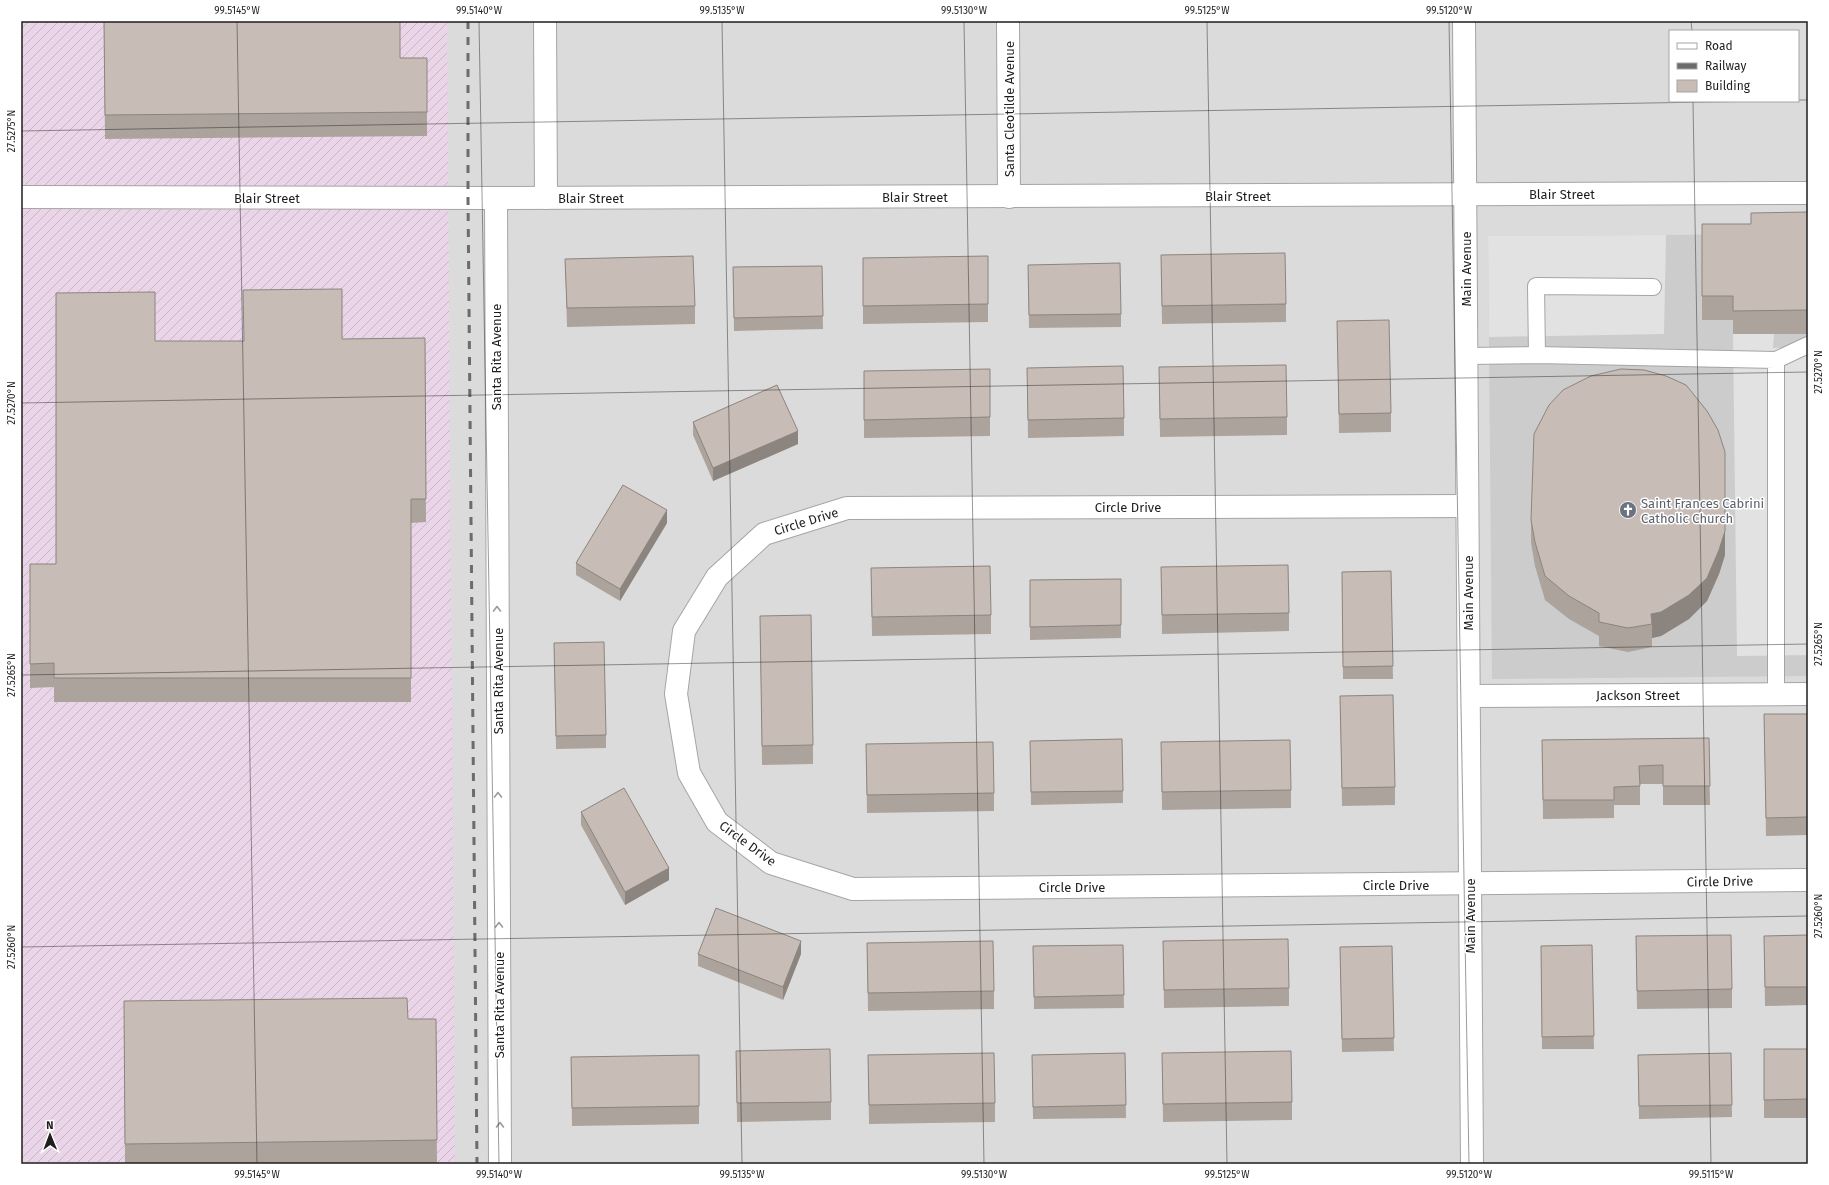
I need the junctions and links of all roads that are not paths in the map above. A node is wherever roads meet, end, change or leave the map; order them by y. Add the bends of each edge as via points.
1 (545, 21) edge
2 (1008, 21) edge
3 (1464, 21) edge
4 (1808, 193) edge
5 (1466, 194) junction
6 (21, 197) edge
7 (1009, 197) junction
8 (496, 198) junction
9 (546, 198) junction
10 (1653, 287) dead end
11 (1808, 345) edge
12 (1537, 355) junction
13 (1466, 356) junction
14 (1776, 360) junction
15 (1467, 506) junction
16 (1776, 694) junction
17 (1808, 694) edge
18 (1469, 696) junction
19 (1808, 880) edge
20 (1470, 884) junction
21 (500, 1164) edge
22 (1472, 1164) edge

1 - 9 street
2 - 7 street, Santa Cleotilde Avenue
3 - 5 street, Main Avenue
4 - 5 street, Blair Street
5 - 7 street, Blair Street
5 - 13 street, Main Avenue
6 - 8 street, Blair Street
7 - 9 street, Blair Street
8 - 9 street, Blair Street
21 -> 8 street, Santa Rita Avenue
10 - 12 lane via 1536,286
11 - 14 lane
12 - 13 lane
12 - 14 lane
13 - 15 street, Main Avenue
14 - 16 lane
15 - 18 street, Main Avenue
15 - 20 street, Circle Drive via 847,508 764,534 717,577 684,630 676,694 689,773 717,822 771,863 853,889
16 - 17 street, Jackson Street
16 - 18 street, Jackson Street
18 - 20 street, Main Avenue
19 - 20 street, Circle Drive
20 - 22 street, Main Avenue

